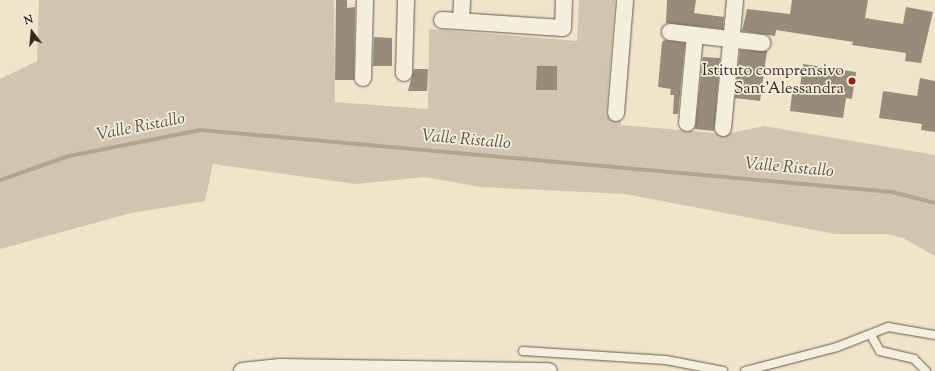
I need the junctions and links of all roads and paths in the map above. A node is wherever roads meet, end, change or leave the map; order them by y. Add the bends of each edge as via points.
1 (365, 0) edge
2 (406, 0) edge
3 (462, 0) edge
4 (564, 0) edge
5 (625, 0) edge
6 (735, 0) edge
7 (442, 20) dead end
8 (461, 21) junction
9 (670, 32) dead end
10 (696, 35) junction
11 (731, 39) junction
12 (762, 43) dead end
13 (404, 73) dead end
14 (363, 78) dead end
15 (616, 113) dead end
16 (687, 123) dead end
17 (723, 128) dead end
18 (871, 335) junction
19 (935, 335) edge
20 (523, 351) dead end
21 (242, 371) edge
22 (533, 371) edge
23 (549, 371) edge
24 (723, 371) edge
25 (745, 371) edge
26 (926, 371) edge

1 - 14 street
2 - 13 street
3 - 8 street
4 - 8 street via 564,28
5 - 15 street
6 - 11 street
7 - 8 street
9 - 10 street
10 - 11 street
10 - 16 street
11 - 12 street
11 - 17 street
18 - 19 lane via 888,327
18 - 25 lane
18 - 26 lane via 880,351 914,359
20 - 24 lane via 666,360
21 - 22 street via 280,366
22 - 23 street

